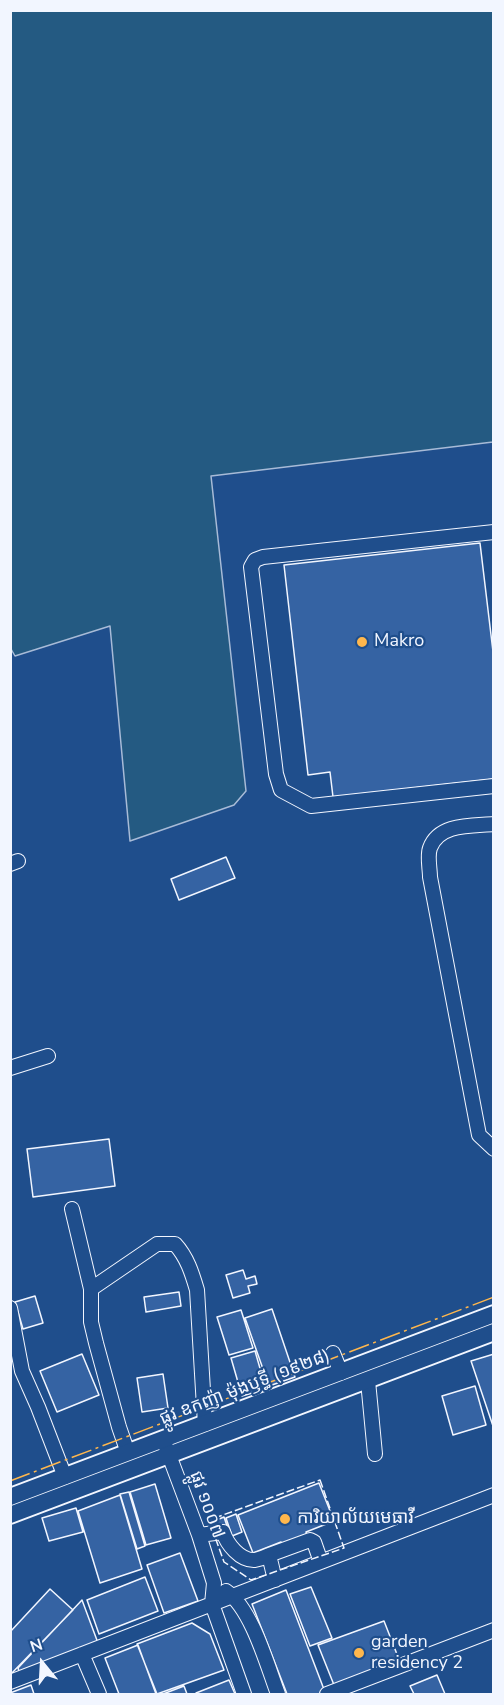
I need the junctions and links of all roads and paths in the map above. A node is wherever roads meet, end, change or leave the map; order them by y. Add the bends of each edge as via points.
1 (494, 532) edge
2 (494, 786) edge
3 (494, 824) edge
4 (48, 1056) dead end
5 (10, 1068) edge
6 (494, 1149) edge
7 (72, 1209) dead end
8 (91, 1289) junction
9 (10, 1308) edge
10 (494, 1314) edge
11 (494, 1332) edge
12 (396, 1352) junction
13 (333, 1353) dead end
14 (402, 1367) junction
15 (341, 1373) junction
16 (368, 1381) junction
17 (205, 1424) junction
18 (166, 1448) junction
19 (129, 1453) junction
20 (375, 1454) dead end
21 (64, 1477) junction
22 (494, 1495) edge
23 (10, 1497) edge
24 (10, 1515) edge
25 (199, 1535) junction
26 (269, 1555) junction
27 (321, 1562) junction
28 (275, 1580) junction
29 (213, 1583) junction
30 (233, 1596) junction
31 (212, 1604) junction
32 (494, 1630) edge
33 (82, 1654) junction
34 (10, 1682) edge
35 (99, 1695) edge
36 (244, 1695) edge
37 (278, 1695) edge
38 (327, 1695) edge

1 - 2 street via 263,557 251,567 281,790 311,806
3 - 6 street via 453,828 440,834 430,849 430,877 479,1135
4 - 5 street
7 - 8 street
8 - 17 street via 157,1244 175,1244 181,1250 197,1290
8 - 19 street via 91,1322
9 - 21 street via 22,1371
10 - 12 main road, ផ្លូវ ឧកញ៉ា ម៉ុងឫទ្ធី (១៩២៨)
11 - 14 main road, ផ្លូវ ឧកញ៉ា ម៉ុងឫទ្ធី (១៩២៨)
12 - 14 main road
12 - 15 main road, ផ្លូវ ឧកញ៉ា ម៉ុងឫទ្ធី (១៩២៨)
13 - 15 street
14 - 16 main road, ផ្លូវ ឧកញ៉ា ម៉ុងឫទ្ធី (១៩២៨)
15 - 17 main road, ផ្លូវ ឧកញ៉ា ម៉ុងឫទ្ធី (១៩២៨)
16 - 18 main road, ផ្លូវ ឧកញ៉ា ម៉ុងឫទ្ធី (១៩២៨)
16 - 20 street
17 - 18 main road, ផ្លូវ ឧកញ៉ា ម៉ុងឫទ្ធី (១៩២៨)
18 - 19 main road, ផ្លូវ ឧកញ៉ា ម៉ុងឫទ្ធី (១៩២៨)
18 - 24 main road, ផ្លូវ ឧកញ៉ា ម៉ុងឫទ្ធី (១៩២៨)
18 - 25 street, ផ្លូវ ១០០៧
19 - 21 main road, ផ្លូវ ឧកញ៉ា ម៉ុងឫទ្ធី (១៩២៨)
21 - 23 main road, ផ្លូវ ឧកញ៉ា ម៉ុងឫទ្ធី (១៩២៨)
22 - 27 street
25 - 26 street via 223,1532 232,1548 245,1559
25 - 29 street, ផ្លូវ ១០០៧
26 - 27 street via 310,1540
26 - 28 street
27 - 28 street
28 - 30 street
29 - 30 street
29 - 31 street, ផ្លូវ ១០០៧
30 - 31 street
30 - 37 street via 249,1622
31 - 33 street
31 - 36 street, ផ្លូវ ១០០៧
32 - 38 street
33 - 34 street
33 - 35 street

